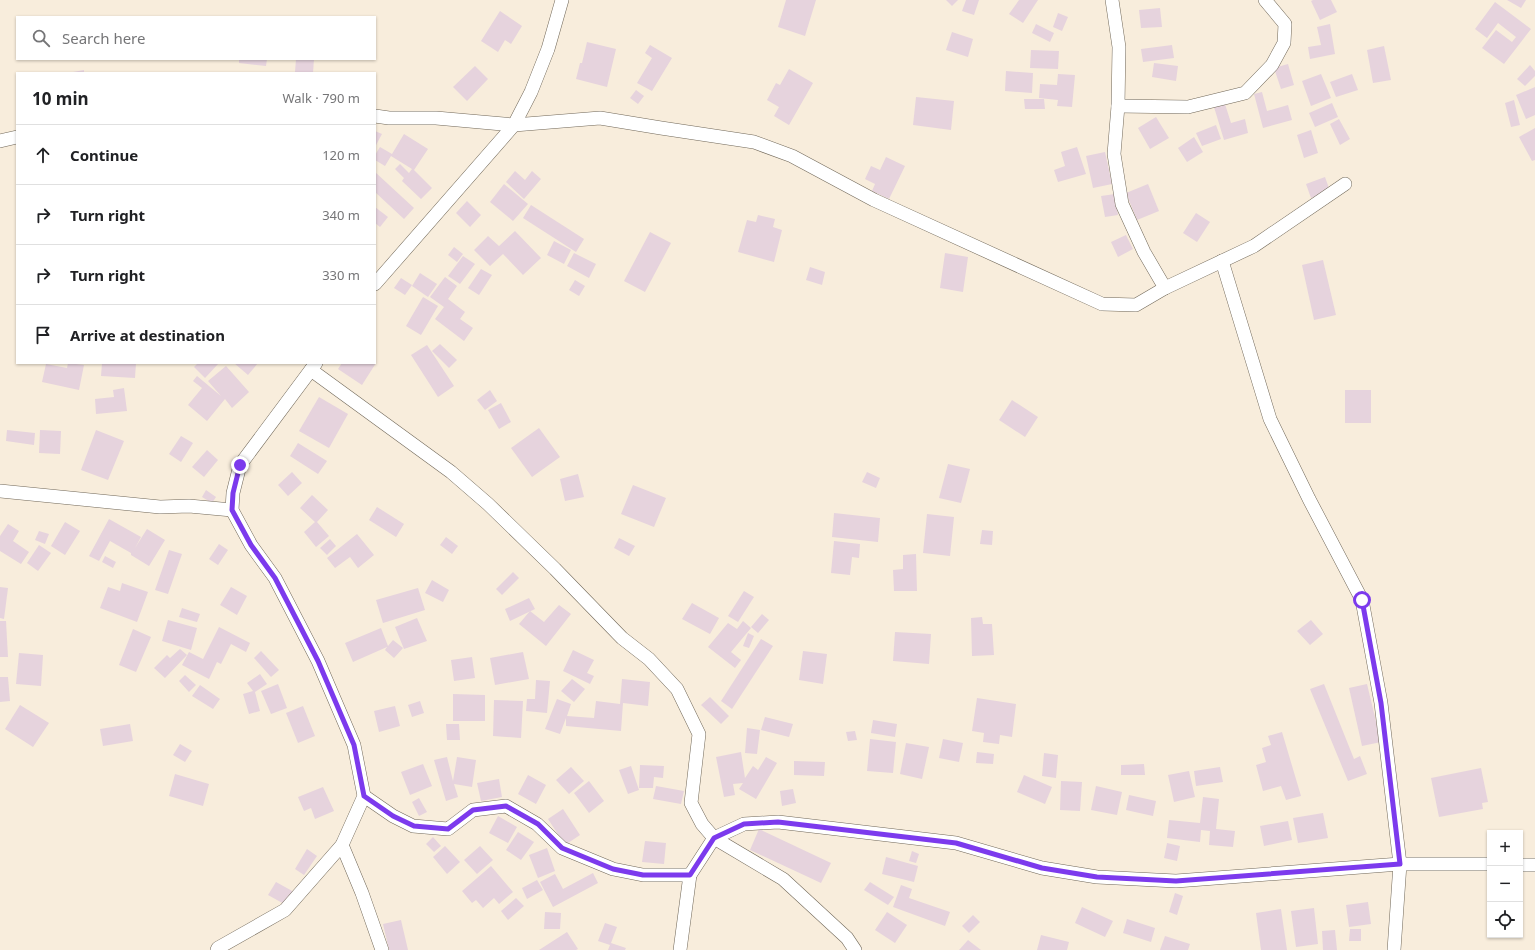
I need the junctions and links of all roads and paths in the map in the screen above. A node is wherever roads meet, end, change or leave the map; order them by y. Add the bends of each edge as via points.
1 (562, 0) edge
2 (1112, 0) edge
3 (1265, 0) edge
4 (1118, 106) junction
5 (376, 116) edge
6 (514, 125) junction
7 (16, 137) edge
8 (0, 141) edge
9 (1345, 184) dead end
10 (1222, 261) junction
11 (376, 283) edge
12 (1165, 288) junction
13 (314, 366) edge
14 (0, 491) edge
15 (232, 510) junction
16 (364, 796) junction
17 (714, 838) junction
18 (342, 846) junction
19 (1400, 864) junction
20 (1487, 864) edge
21 (1523, 865) edge
22 (1535, 865) edge
23 (690, 875) junction
24 (217, 950) edge
25 (382, 950) edge
26 (680, 950) edge
27 (855, 950) edge
28 (1394, 950) edge

1 - 6 street via 548,49 531,92
2 - 4 street via 1119,47
3 - 4 street via 1285,24 1284,43 1272,65 1245,93 1188,107
4 - 12 street via 1114,154 1122,204 1144,252
5 - 6 street
6 - 11 street
6 - 12 street via 600,118 754,142 792,156 874,200 1102,304 1136,305
7 - 8 street
9 - 10 street via 1254,246
10 - 12 street
10 - 19 street via 1270,419 1362,600 1381,703
13 - 15 street via 240,465
13 - 17 street via 488,504 622,638 649,659 677,689 699,734 691,803 702,824
14 - 15 street
15 - 16 street via 251,545 275,578 318,661 354,745
16 - 18 street
16 - 23 street via 393,816 414,826 448,829 473,810 506,806 538,824 562,848 613,869 643,875
17 - 19 street via 744,824 778,822 956,843 1042,868 1097,877 1176,881
17 - 23 street
17 - 27 street via 784,879 847,938
18 - 24 street via 285,910
18 - 25 street
19 - 20 street
19 - 28 street
21 - 22 street
23 - 26 street

